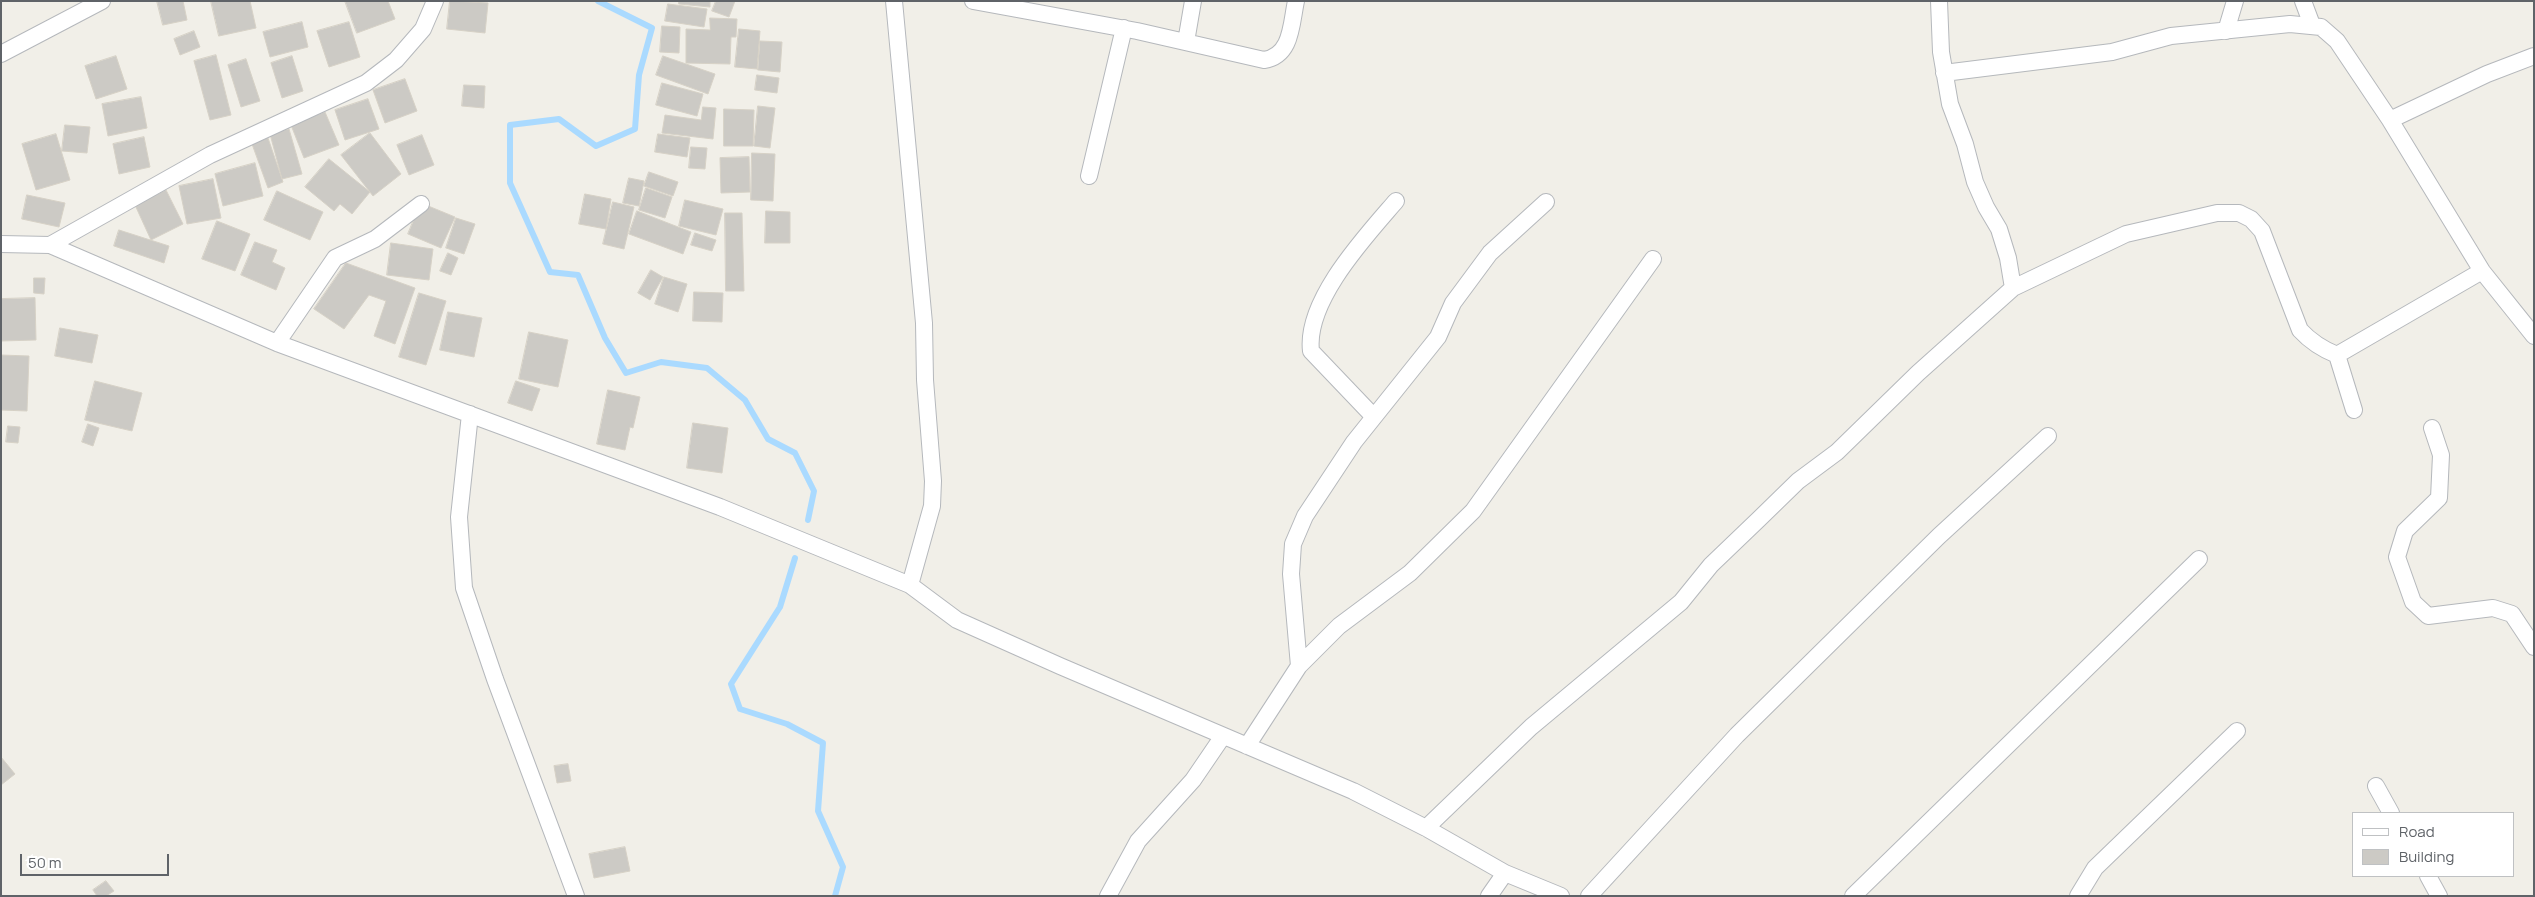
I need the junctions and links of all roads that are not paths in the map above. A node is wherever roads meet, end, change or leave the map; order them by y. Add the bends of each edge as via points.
1 (102, 1) edge
2 (435, 1) edge
3 (894, 1) edge
4 (973, 1) edge
5 (1193, 1) edge
6 (1296, 1) edge
7 (1939, 1) edge
8 (2235, 1) edge
9 (2304, 1) edge
10 (2312, 25) junction
11 (1124, 28) junction
12 (2226, 31) junction
13 (1186, 42) junction
14 (1, 54) edge
15 (2534, 56) edge
16 (1944, 73) junction
17 (2390, 120) junction
18 (1089, 176) dead end
19 (1396, 201) dead end
20 (1546, 202) dead end
21 (421, 204) dead end
22 (1, 244) edge
23 (50, 245) junction
24 (1653, 259) dead end
25 (2482, 272) junction
26 (2013, 288) junction
27 (2534, 336) edge
28 (277, 343) junction
29 (2337, 354) junction
30 (2354, 410) dead end
31 (470, 414) junction
32 (1374, 417) junction
33 (2432, 428) dead end
34 (2048, 436) dead end
35 (2199, 559) dead end
36 (910, 585) junction
37 (2534, 647) edge
38 (1299, 666) junction
39 (2237, 731) dead end
40 (1224, 736) junction
41 (1247, 746) junction
42 (2376, 786) dead end
43 (2390, 812) edge
44 (1426, 828) junction
45 (1505, 873) junction
46 (2429, 877) edge
47 (576, 896) edge
48 (1108, 896) edge
49 (1489, 896) edge
50 (1561, 896) edge
51 (1589, 896) edge
52 (1854, 896) edge
53 (2078, 896) edge
54 (2439, 896) edge

1 - 14 street
2 - 23 street via 422,29 396,60 366,83 210,155
3 - 36 street via 924,323 933,481 932,506
4 - 11 street
5 - 13 street
6 - 13 street via 1287,45 1273,59 1264,60
7 - 16 street
8 - 12 street
9 - 10 street
10 - 12 street via 2290,24
10 - 17 street via 2321,27 2337,41
11 - 13 street
11 - 18 street
12 - 16 street via 2171,36 2112,52
15 - 17 street via 2487,74
16 - 26 street via 1974,182 1999,229
17 - 25 street
19 - 32 street via 1348,257 1316,314 1310,337 1311,351
20 - 32 street via 1490,253 1454,303 1438,338
21 - 28 street via 375,239 335,258
22 - 23 street
23 - 28 street
24 - 38 street via 1473,511 1410,572 1339,626
25 - 27 street
25 - 29 street
26 - 29 street via 2126,234 2217,213 2239,213 2252,219 2262,231 2300,330 2324,350
26 - 44 street via 1918,373 1837,452 1798,481 1711,565 1681,602 1532,727
28 - 31 street
29 - 30 street
31 - 36 street via 720,507
31 - 47 street via 459,517 464,588
32 - 38 street via 1305,516 1293,544 1291,574
33 - 37 street via 2441,455 2439,498 2406,530 2397,557 2413,602 2428,616 2493,608 2512,614
34 - 51 street via 1939,536 1737,735
35 - 52 street
36 - 40 street via 957,620
38 - 41 street
39 - 53 street via 2095,868
40 - 41 street
40 - 48 street via 1193,780 1138,841
41 - 44 street via 1353,791
42 - 43 street
44 - 45 street
45 - 49 street
45 - 50 street
46 - 54 street

